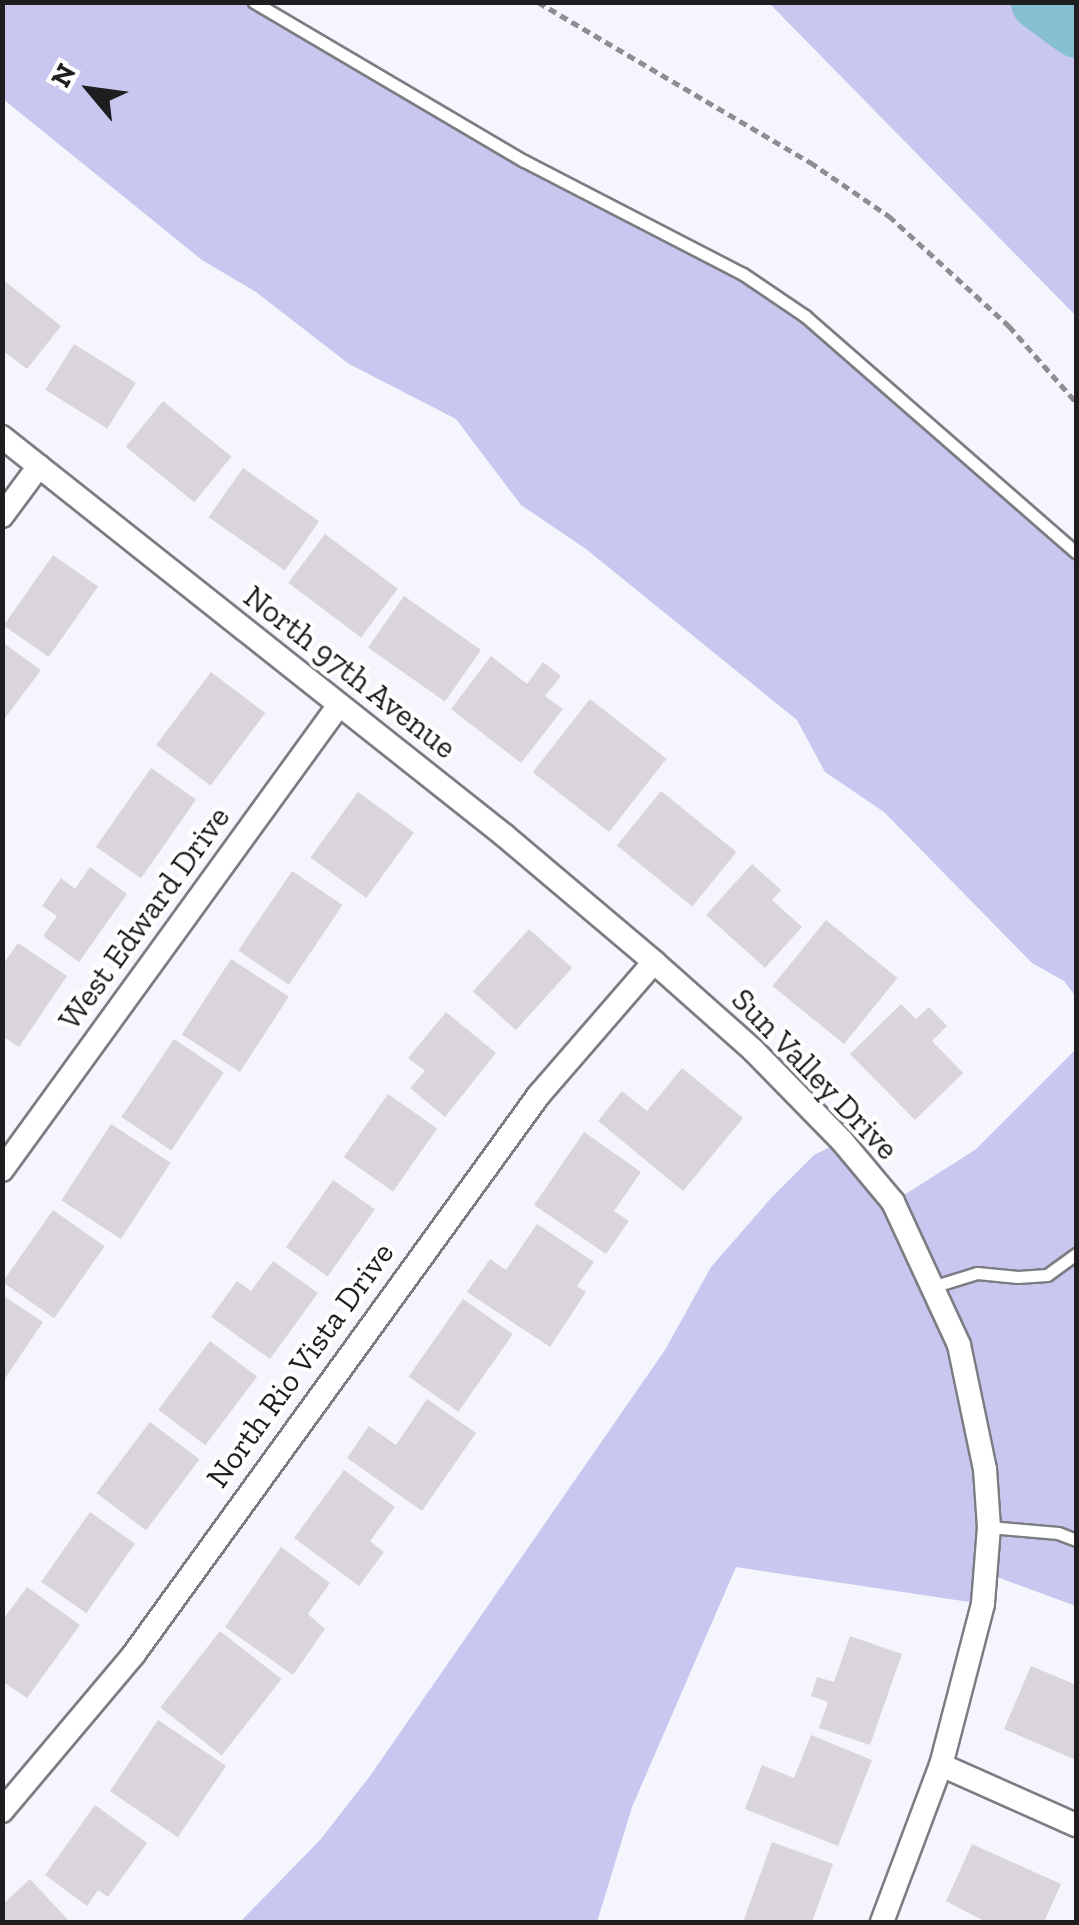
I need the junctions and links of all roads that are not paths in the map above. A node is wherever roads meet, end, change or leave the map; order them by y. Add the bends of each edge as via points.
1 (254, 2) edge
2 (2, 437) edge
3 (39, 466) junction
4 (2, 516) edge
5 (1076, 552) edge
6 (339, 705) junction
7 (654, 962) junction
8 (2, 1170) edge
9 (1076, 1254) edge
10 (935, 1286) junction
11 (989, 1527) junction
12 (1076, 1540) edge
13 (941, 1765) junction
14 (2, 1810) edge
15 (1076, 1825) edge
16 (882, 1922) edge

1 - 5 lane via 805,316
2 - 3 street, North 97th Avenue
3 - 4 street
3 - 6 street, North 97th Avenue
6 - 7 street, North 97th Avenue
6 - 8 street, West Edward Drive
7 - 10 street, Sun Valley Drive via 842,1141 892,1202
7 - 14 street, North Rio Vista Drive via 538,1096 134,1654
9 - 10 lane via 1047,1275 977,1272
10 - 11 street, Sun Valley Drive via 975,1408
11 - 12 lane
11 - 13 street, Sun Valley Drive via 983,1604
13 - 15 street
13 - 16 street, Sun Valley Drive

